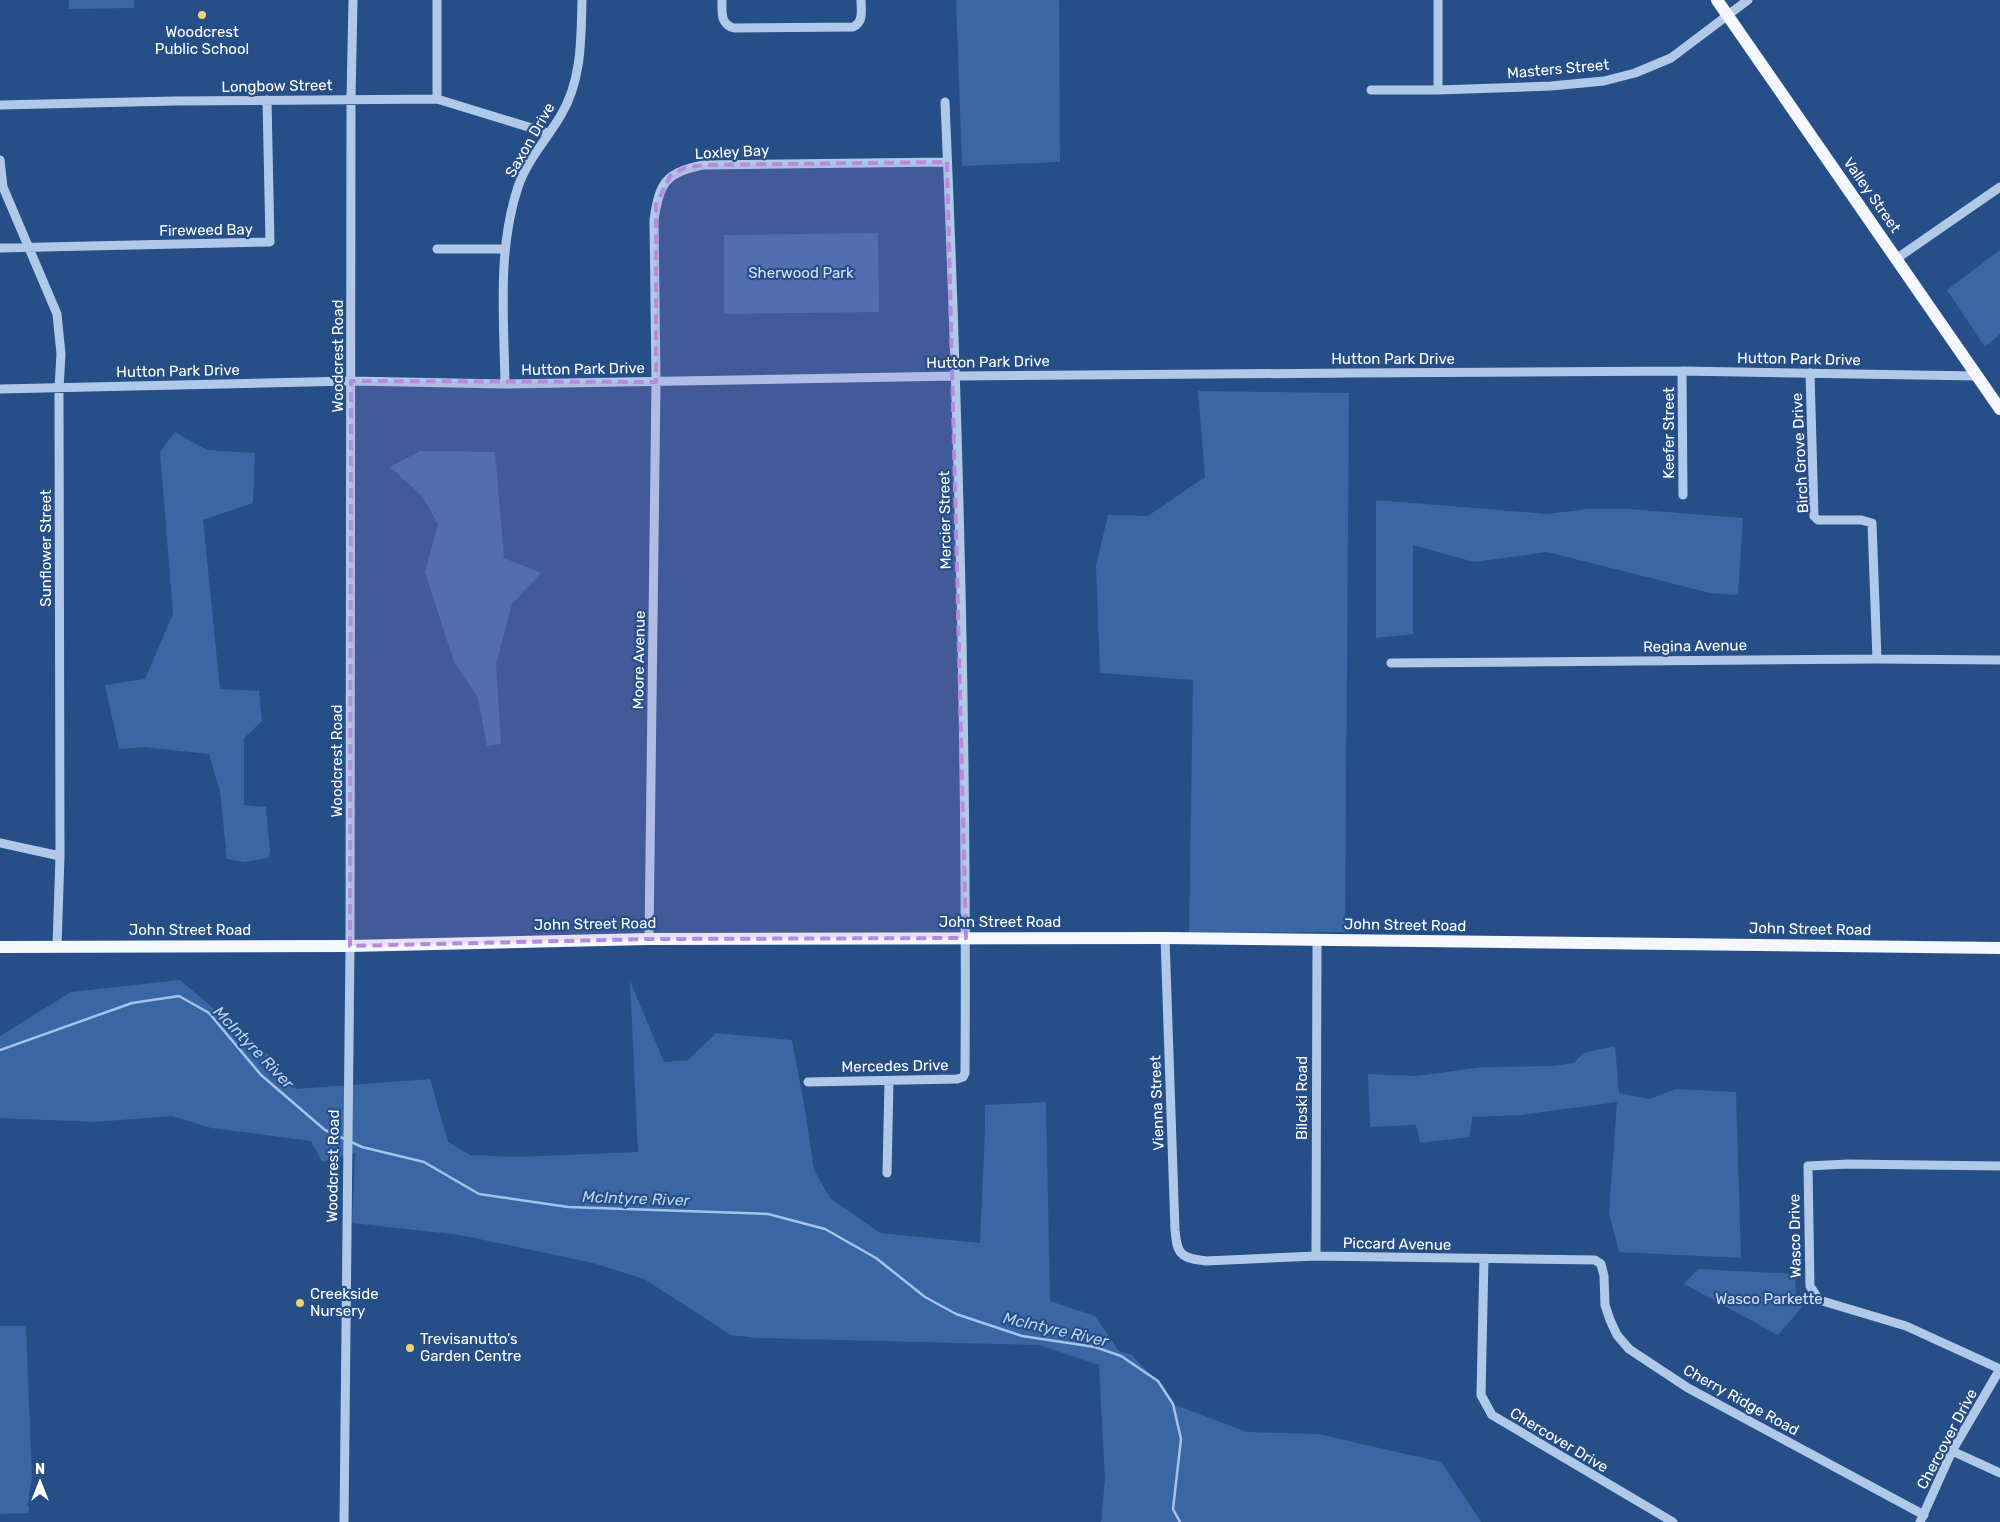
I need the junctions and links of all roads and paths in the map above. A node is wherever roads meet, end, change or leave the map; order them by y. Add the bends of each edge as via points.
1 (353, 0) edge
2 (438, 0) edge
3 (582, 0) edge
4 (722, 0) edge
5 (861, 0) edge
6 (1438, 0) edge
7 (1717, 0) edge
8 (1748, 0) edge
9 (1727, 14) junction
10 (1370, 90) dead end
11 (1438, 90) junction
12 (351, 99) junction
13 (437, 99) junction
14 (268, 100) junction
15 (945, 102) dead end
16 (0, 105) edge
17 (548, 133) junction
18 (0, 160) edge
19 (948, 162) junction
20 (2000, 187) edge
21 (0, 248) edge
22 (29, 248) junction
23 (437, 249) dead end
24 (505, 249) junction
25 (1896, 259) junction
26 (1682, 371) junction
27 (1810, 373) junction
28 (956, 376) junction
29 (1977, 376) junction
30 (352, 381) junction
31 (656, 382) junction
32 (505, 384) junction
33 (59, 388) junction
34 (0, 389) edge
35 (2000, 409) edge
36 (1683, 495) dead end
37 (1877, 658) junction
38 (2000, 660) edge
39 (1391, 663) dead end
40 (0, 844) edge
41 (60, 856) junction
42 (966, 938) junction
43 (1164, 938) junction
44 (649, 939) junction
45 (1317, 940) junction
46 (350, 946) junction
47 (0, 947) edge
48 (57, 947) junction
49 (2000, 948) edge
50 (889, 1081) junction
51 (808, 1082) dead end
52 (2000, 1166) edge
53 (887, 1173) dead end
54 (1316, 1256) junction
55 (1191, 1259) joint
56 (1484, 1259) junction
57 (1601, 1264) joint
58 (2000, 1369) edge
59 (1952, 1451) junction
60 (2000, 1473) edge
61 (1922, 1518) edge
62 (344, 1522) edge
63 (1673, 1522) edge

1 - 12 street, Woodcrest Road
2 - 13 street
3 - 17 street, Saxon Drive via 578,68 562,114
4 - 5 street via 723,20 734,28 853,27 860,21
6 - 11 street
7 - 9 main road, Valley Street
8 - 9 street, Masters Street
9 - 11 street, Masters Street via 1671,58 1636,73 1604,81 1551,86
9 - 25 main road, Valley Street
10 - 11 street, Masters Street
12 - 13 street, Longbow Street
12 - 14 street, Longbow Street
12 - 30 street, Woodcrest Road
13 - 17 street, Longbow Street
14 - 16 street, Longbow Street
14 - 22 street, Fireweed Bay via 270,242
15 - 19 street, Mercier Street
17 - 24 street, Saxon Drive via 518,185
18 - 22 street, Sunflower Street via 4,187
19 - 28 street, Mercier Street
19 - 31 street, Loxley Bay via 703,165 684,168 670,176 657,199 654,220
20 - 25 street
21 - 22 street, Fireweed Bay
22 - 33 street, Sunflower Street via 57,314 61,354
23 - 24 street
24 - 32 street, Saxon Drive
25 - 29 main road, Valley Street
26 - 27 street, Hutton Park Drive
26 - 28 street, Hutton Park Drive
26 - 36 street, Keefer Street
27 - 29 street, Hutton Park Drive
27 - 37 street, Birch Grove Drive via 1814,516 1818,520 1872,523
28 - 31 street, Hutton Park Drive
28 - 42 street, Mercier Street
29 - 35 main road, Valley Street
30 - 32 street, Hutton Park Drive
30 - 33 street, Hutton Park Drive
30 - 46 street, Woodcrest Road
31 - 32 street, Hutton Park Drive
31 - 44 street, Moore Avenue
33 - 34 street, Hutton Park Drive
33 - 41 street, Sunflower Street
37 - 38 street, Regina Avenue
37 - 39 street, Regina Avenue
40 - 41 street
41 - 48 street, Sunflower Street
42 - 43 main road, John Street Road
42 - 44 main road, John Street Road
42 - 50 street, Mercedes Drive via 966,1073 957,1079
43 - 45 main road, John Street Road
43 - 55 street, Vienna Street via 1176,1249
44 - 46 main road, John Street Road
45 - 49 main road, John Street Road
45 - 54 street, Biloski Road
46 - 48 main road, John Street Road
46 - 62 street, Woodcrest Road
47 - 48 main road, John Street Road
50 - 51 street, Mercedes Drive
50 - 53 street
52 - 58 street, Wasco Drive via 1808,1166 1810,1286 1818,1300 1906,1326
54 - 55 street, Piccard Avenue
54 - 56 street, Piccard Avenue
56 - 57 street, Piccard Avenue via 1595,1260
56 - 63 street, Chercover Drive via 1481,1395 1492,1415
57 - 61 street, Cherry Ridge Road via 1605,1305 1617,1336 1629,1349 1688,1388
58 - 59 street, Chercover Drive
59 - 60 street
59 - 61 street, Chercover Drive

